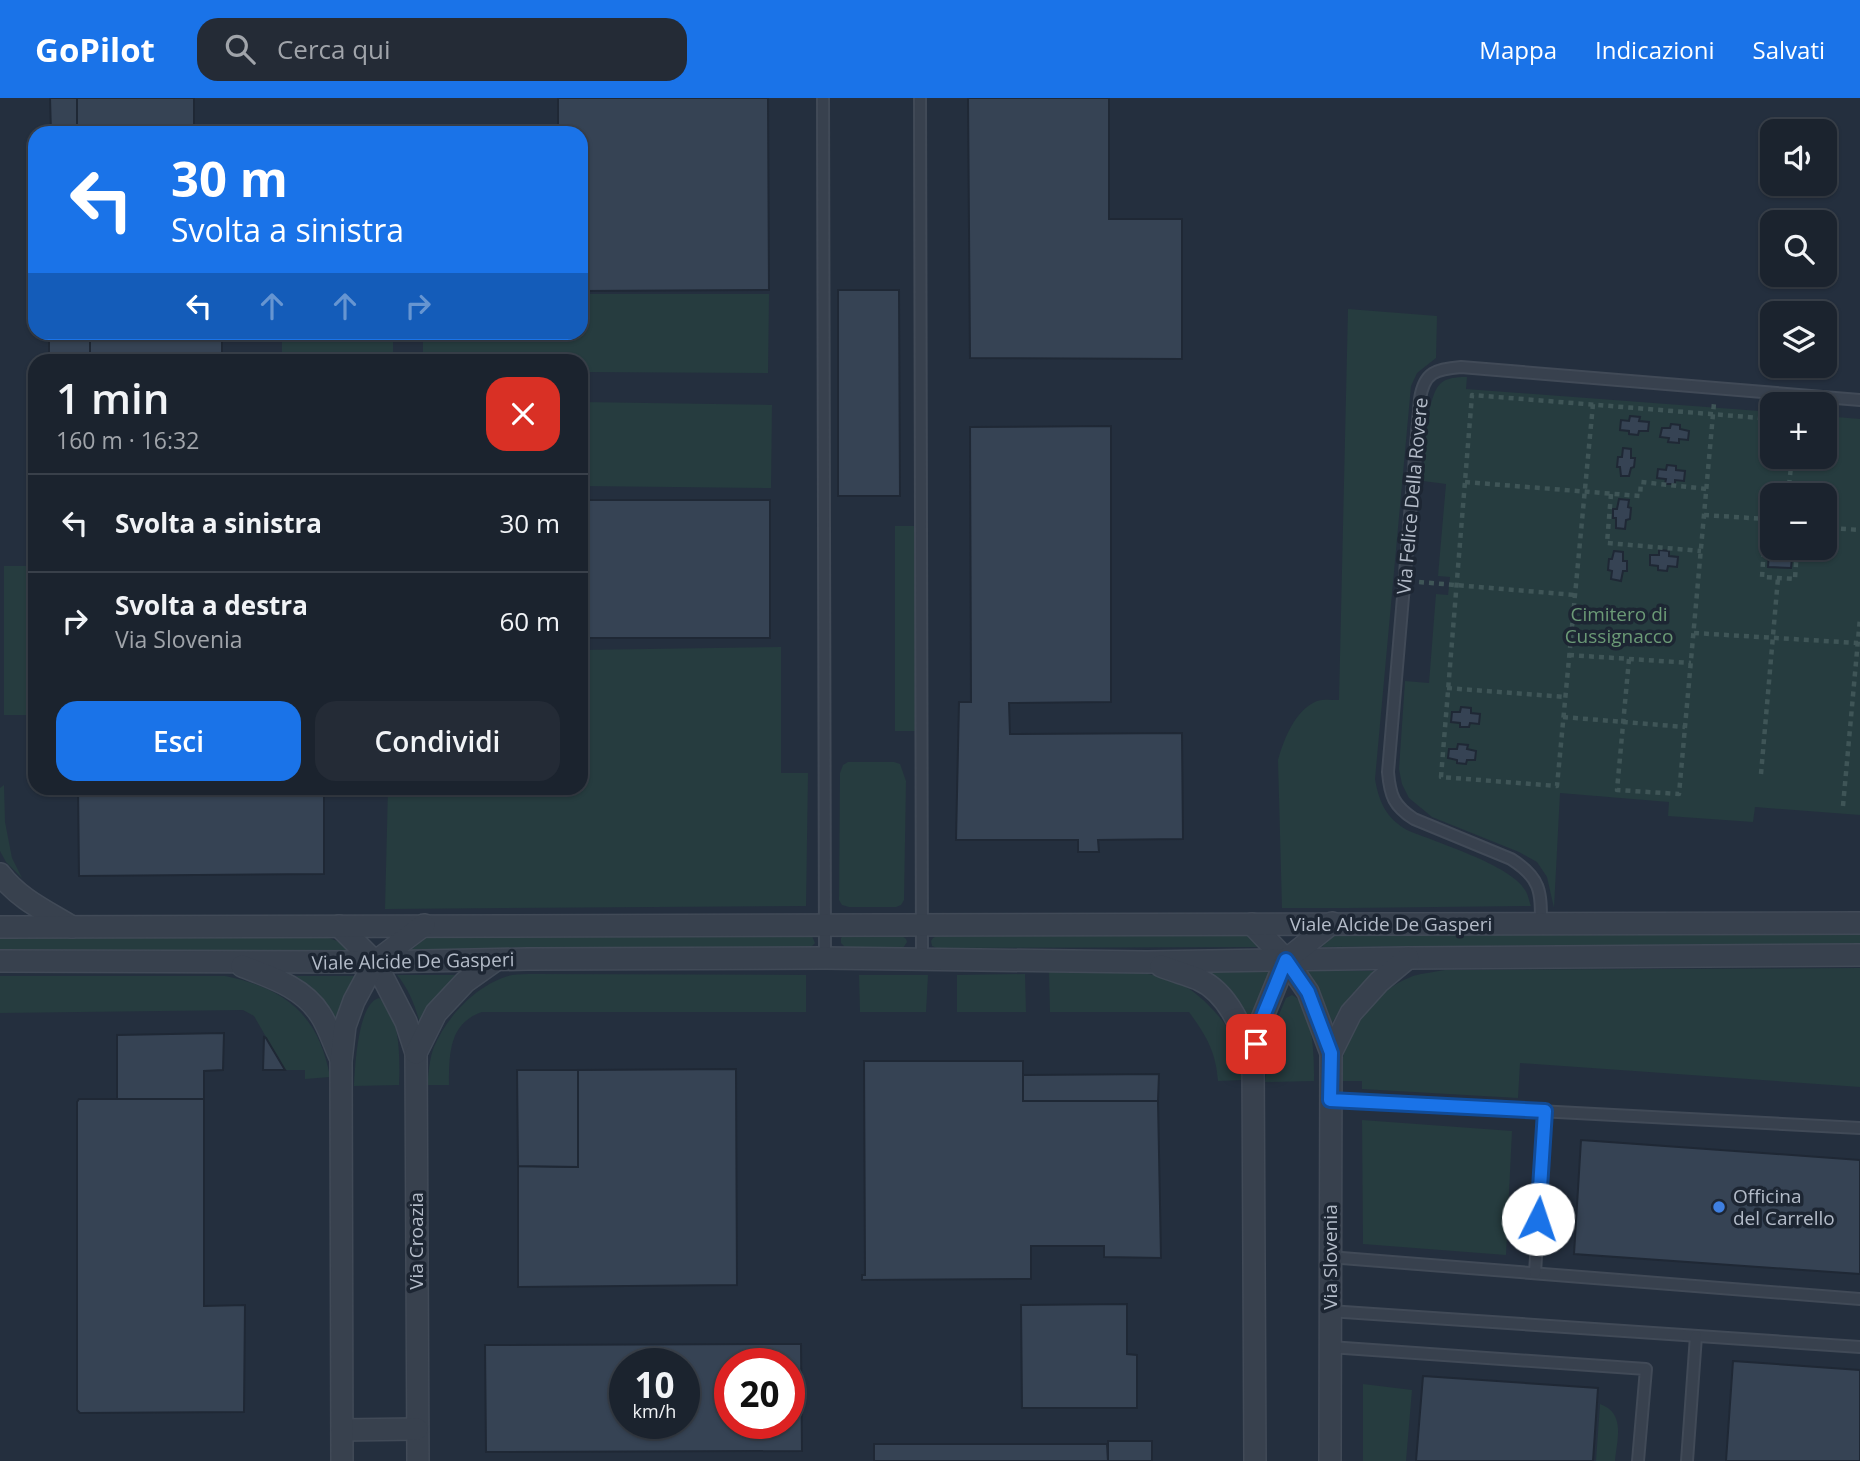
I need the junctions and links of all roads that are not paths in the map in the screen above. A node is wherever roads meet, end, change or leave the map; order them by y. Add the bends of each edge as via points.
1 (823, 98) edge
2 (920, 98) edge
3 (1860, 400) edge
4 (0, 874) edge
5 (1332, 923) junction
6 (1860, 923) edge
7 (1252, 924) junction
8 (1541, 924) junction
9 (424, 925) junction
10 (922, 925) junction
11 (339, 926) junction
12 (824, 926) junction
13 (0, 927) edge
14 (74, 928) junction
15 (1860, 955) edge
16 (825, 958) junction
17 (1408, 958) junction
18 (922, 959) junction
19 (496, 960) junction
20 (1286, 960) junction
21 (0, 961) edge
22 (232, 961) junction
23 (375, 962) junction
24 (1147, 962) junction
25 (416, 1053) junction
26 (1331, 1053) junction
27 (341, 1061) junction
28 (1253, 1062) junction
29 (1330, 1100) junction
30 (1545, 1111) junction
31 (1860, 1128) edge
32 (1329, 1257) junction
33 (1535, 1273) junction
34 (1860, 1298) edge
35 (1329, 1311) junction
36 (1696, 1336) junction
37 (1860, 1346) edge
38 (1329, 1347) junction
39 (417, 1429) junction
40 (342, 1430) junction
41 (342, 1461) edge
42 (418, 1461) edge
43 (1255, 1461) edge
44 (1329, 1461) edge
45 (1638, 1461) edge
46 (1687, 1461) edge

1 - 12 lane
2 - 10 lane
3 - 8 lane, Via Felice Della Rovere via 1461,367 1442,368 1426,379 1418,425 1390,791 1403,812 1414,819 1525,868 1539,887
4 - 14 street via 26,900
5 - 7 street, Viale Alcide De Gasperi
5 - 8 street, Viale Alcide De Gasperi
5 - 20 street
6 - 8 street, Viale Alcide De Gasperi
7 - 10 street, Viale Alcide De Gasperi
7 - 20 street, Via Slovenia
9 - 11 street, Viale Alcide De Gasperi
9 - 12 street, Viale Alcide De Gasperi
9 - 23 street
10 - 12 street, Viale Alcide De Gasperi
10 - 18 lane
11 - 14 street, Viale Alcide De Gasperi
11 - 23 street, Via Croazia
12 - 16 lane
13 - 14 street, Viale Alcide De Gasperi
15 - 17 street, Viale Alcide De Gasperi
16 - 18 street, Viale Alcide De Gasperi
16 - 19 street, Viale Alcide De Gasperi
17 - 20 street, Viale Alcide De Gasperi
17 - 26 street, Via Slovenia via 1351,1013
18 - 24 street, Viale Alcide De Gasperi
19 - 23 street, Viale Alcide De Gasperi
19 - 25 street, Via Croazia via 465,982 436,1013
20 - 24 street, Viale Alcide De Gasperi
20 - 26 street, Via Slovenia via 1308,992
20 - 28 street via 1259,1026
21 - 22 street, Viale Alcide De Gasperi
22 - 23 street, Viale Alcide De Gasperi
22 - 27 street via 286,984 304,997 320,1013
23 - 25 street, Via Croazia
23 - 27 street via 345,1026
24 - 28 street via 1200,980 1219,995 1234,1013
25 - 39 street, Via Croazia
26 - 29 street, Via Slovenia
27 - 40 street
28 - 43 street
29 - 30 lane
29 - 32 street, Via Slovenia
30 - 31 lane
30 - 33 lane
32 - 33 lane
32 - 35 street, Via Slovenia
33 - 34 lane
35 - 36 lane
35 - 38 street, Via Slovenia
36 - 37 lane
36 - 46 lane
38 - 44 street, Via Slovenia
38 - 45 lane via 1646,1369
39 - 40 street
39 - 42 street, Via Croazia
40 - 41 street

